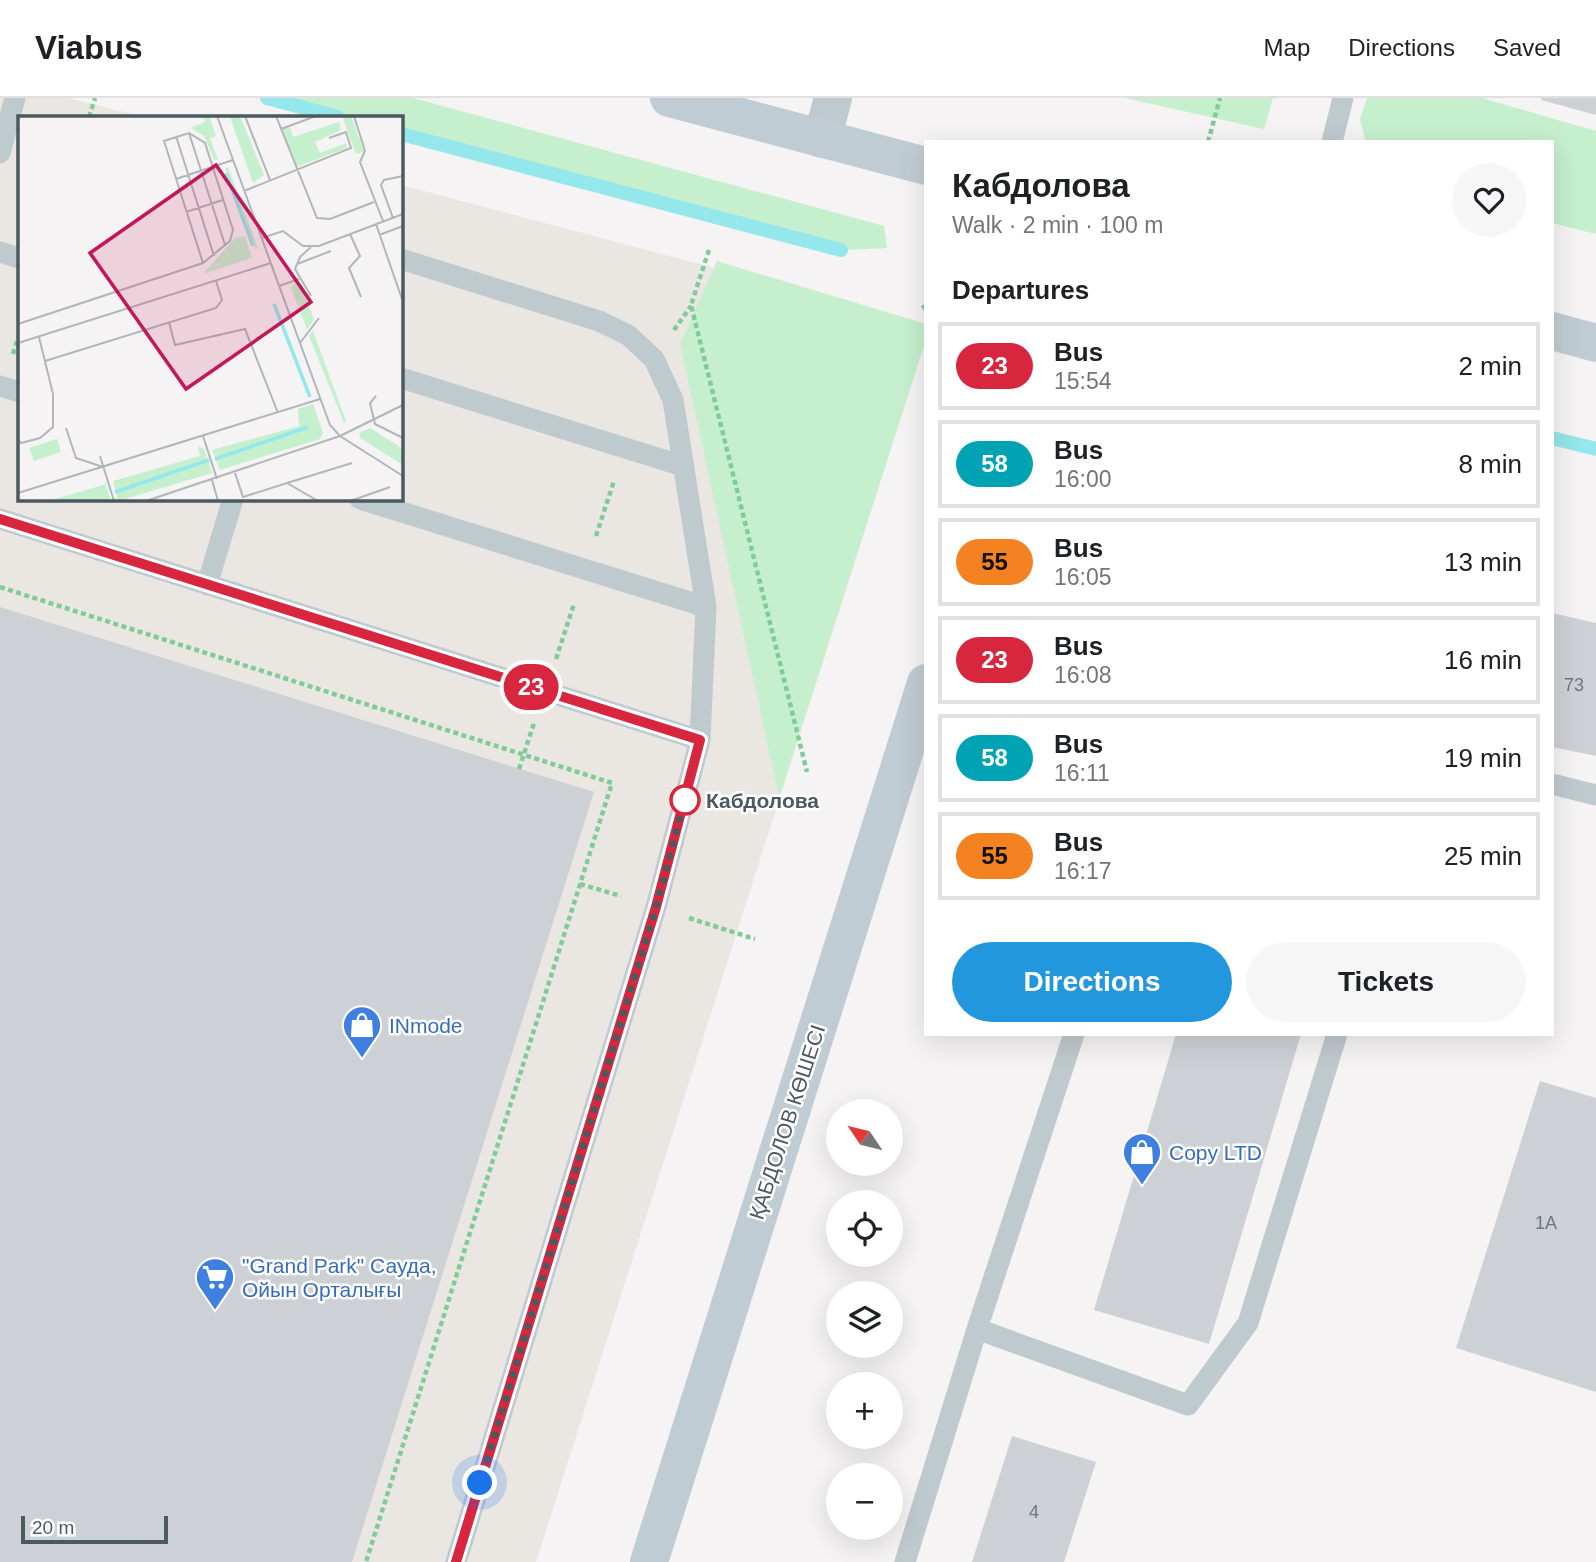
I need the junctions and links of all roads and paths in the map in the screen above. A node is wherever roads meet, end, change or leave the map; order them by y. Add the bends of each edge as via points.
1 (15, 98) edge
2 (95, 98) edge
3 (669, 98) edge
4 (833, 98) edge
5 (1220, 98) edge
6 (1343, 98) edge
7 (89, 116) edge
8 (822, 139) junction
9 (1209, 140) edge
10 (1332, 140) edge
11 (6, 141) edge
12 (924, 165) edge
13 (709, 250) dead end
14 (0, 252) edge
15 (18, 258) edge
16 (402, 259) edge
17 (1554, 332) edge
18 (18, 338) edge
19 (1596, 343) edge
20 (12, 358) dead end
21 (402, 378) edge
22 (0, 386) edge
23 (18, 392) edge
24 (683, 466) junction
25 (233, 500) edge
26 (363, 500) edge
27 (0, 519) edge
28 (207, 585) junction
29 (0, 587) edge
30 (706, 607) junction
31 (924, 696) edge
32 (919, 730) edge
33 (700, 740) junction
34 (807, 772) dead end
35 (1554, 784) edge
36 (1596, 795) edge
37 (690, 919) dead end
38 (755, 939) dead end
39 (1073, 1036) edge
40 (1336, 1036) edge
41 (976, 1329) junction
42 (366, 1562) edge
43 (456, 1562) edge
44 (649, 1562) edge
45 (905, 1562) edge

1 - 11 lane
2 - 7 path
3 - 8 street
4 - 8 street
5 - 9 path
6 - 10 lane
8 - 12 street
13 - 34 path via 691,305
14 - 15 lane
16 - 24 lane via 599,321 628,335 654,359 673,400
17 - 19 street
18 - 20 path
21 - 24 lane
22 - 23 lane
24 - 30 lane
25 - 28 lane
26 - 30 lane
27 - 28 lane
28 - 33 lane
29 - 42 path via 612,783
30 - 33 lane
31 - 32 street, ҚАБДОЛОВ КӨШЕСІ
32 - 44 street, ҚАБДОЛОВ КӨШЕСІ
33 - 43 lane via 656,907
35 - 36 lane
37 - 38 path
39 - 41 lane
40 - 41 lane via 1248,1323 1188,1405
41 - 45 lane

